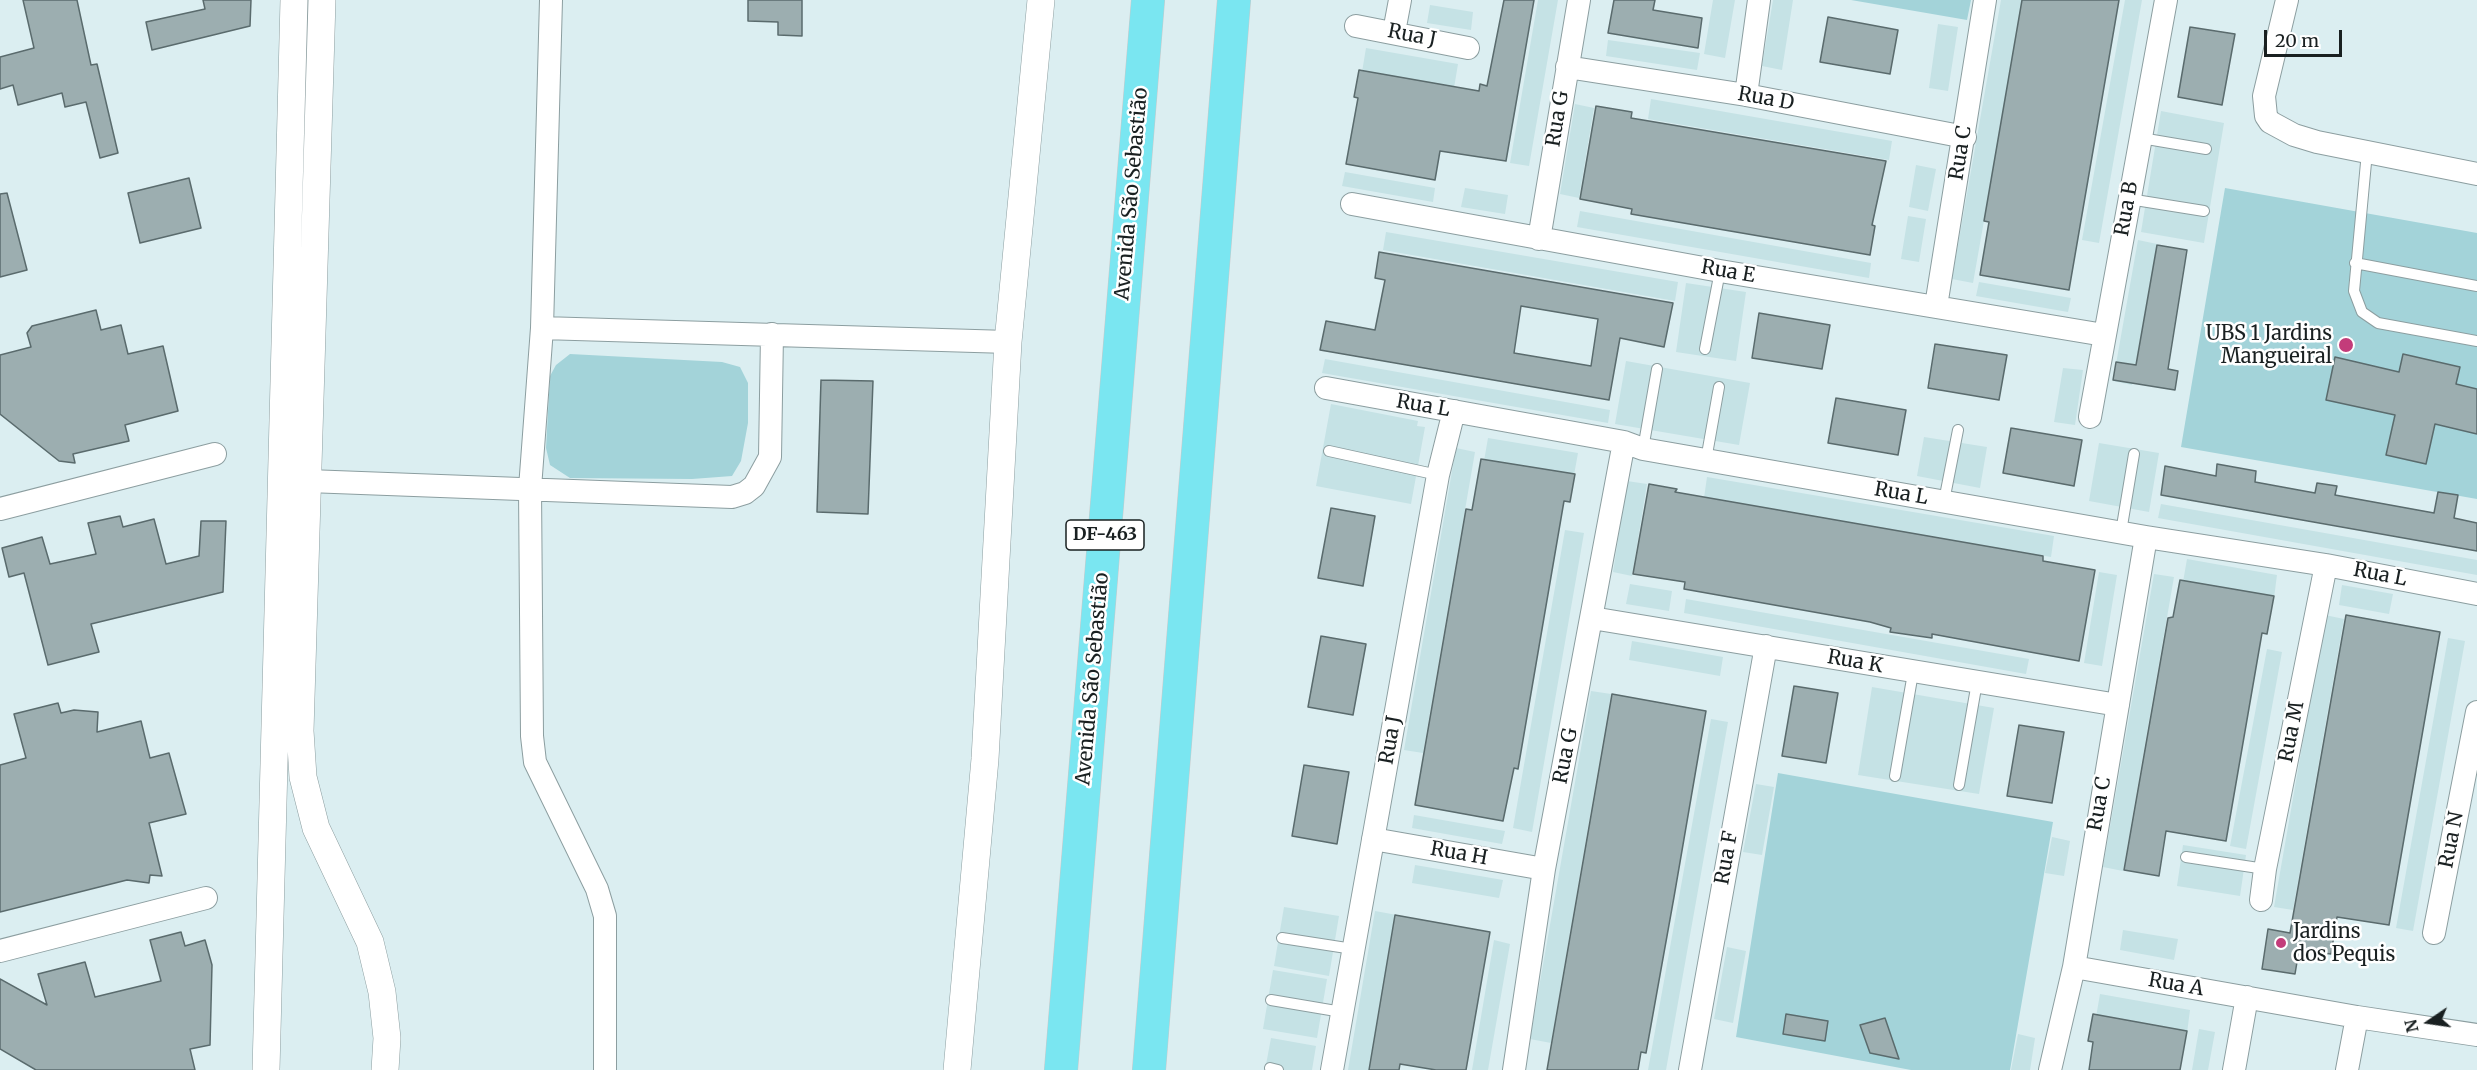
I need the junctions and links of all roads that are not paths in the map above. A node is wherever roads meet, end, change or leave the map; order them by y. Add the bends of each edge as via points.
1 (294, 0) edge
2 (322, 0) edge
3 (551, 0) edge
4 (1041, 0) edge
5 (1148, 0) edge
6 (1234, 0) edge
7 (1400, 0) edge
8 (1579, 0) edge
9 (1759, 0) edge
10 (1985, 0) edge
11 (2166, 0) edge
12 (2287, 0) edge
13 (1356, 26) dead end
14 (1394, 32) junction
15 (1468, 48) dead end
16 (1567, 67) junction
17 (1746, 95) junction
18 (1965, 137) junction
19 (2140, 138) junction
20 (2206, 149) dead end
21 (2367, 152) junction
22 (2477, 174) edge
23 (2129, 199) junction
24 (1352, 204) dead end
25 (2205, 211) dead end
26 (1539, 239) junction
27 (2355, 263) junction
28 (1720, 271) junction
29 (2477, 286) edge
30 (1935, 306) junction
31 (542, 328) junction
32 (772, 334) junction
33 (2104, 335) junction
34 (2477, 341) edge
35 (1008, 342) junction
36 (1705, 349) dead end
37 (1657, 369) dead end
38 (1719, 387) dead end
39 (1326, 388) dead end
40 (1454, 411) junction
41 (2091, 417) dead end
42 (1958, 430) dead end
43 (1634, 446) junction
44 (1329, 451) dead end
45 (215, 454) dead end
46 (2134, 454) dead end
47 (1706, 460) junction
48 (1438, 475) junction
49 (308, 481) junction
50 (530, 488) junction
51 (1944, 501) junction
52 (0, 508) edge
53 (2121, 532) junction
54 (2146, 537) junction
55 (2326, 565) junction
56 (2477, 594) edge
57 (1592, 618) junction
58 (1766, 646) junction
59 (1913, 673) junction
60 (1977, 682) junction
61 (2118, 705) junction
62 (2477, 712) edge
63 (1895, 776) dead end
64 (1959, 785) dead end
65 (1373, 839) junction
66 (2186, 856) dead end
67 (1544, 869) junction
68 (2265, 869) junction
69 (206, 898) dead end
70 (2261, 900) dead end
71 (2434, 933) dead end
72 (1282, 938) dead end
73 (1353, 949) junction
74 (0, 951) edge
75 (2074, 967) junction
76 (2247, 997) junction
77 (1271, 1000) dead end
78 (1342, 1012) junction
79 (2356, 1017) junction
80 (2477, 1035) edge
81 (266, 1070) edge
82 (385, 1070) edge
83 (605, 1070) edge
84 (957, 1070) edge
85 (1062, 1070) edge
86 (1149, 1070) edge
87 (1332, 1070) edge
88 (1514, 1070) edge
89 (1690, 1070) edge
90 (2050, 1070) edge
91 (2234, 1070) edge
92 (2347, 1070) edge

1 - 81 street
2 - 49 street
3 - 31 street
4 - 35 street
5 - 85 main road, Avenida São Sebastião / DF-463
6 - 86 main road
7 - 14 street
8 - 16 street, Rua G
9 - 17 street
10 - 18 street, Rua C
11 - 19 street, Rua B
12 - 21 street via 2264,96 2266,116 2294,135
13 - 14 street, Rua J
14 - 15 street, Rua J
16 - 17 street, Rua D
16 - 26 street, Rua G
17 - 18 street, Rua D
18 - 30 street, Rua C
19 - 20 lane
19 - 23 street, Rua B
21 - 22 street
21 - 27 lane
23 - 25 lane
23 - 33 street, Rua B
24 - 26 street, Rua E
26 - 28 street, Rua E
27 - 29 lane
27 - 34 lane via 2354,291 2362,312 2378,323
28 - 30 street, Rua E
28 - 36 lane
30 - 33 street, Rua E
31 - 32 street
31 - 50 street
32 - 35 street
32 - 50 street via 770,457 754,486 745,493 732,497
33 - 41 street, Rua B
35 - 84 street via 985,759
37 - 43 lane
38 - 47 lane
39 - 40 street, Rua L
40 - 43 street, Rua L
40 - 48 street, Rua J
42 - 51 lane
43 - 47 street, Rua L
43 - 57 street, Rua G
44 - 48 lane
45 - 52 street
46 - 53 lane
47 - 51 street, Rua L
48 - 65 street, Rua J
49 - 50 street
49 - 82 street via 300,731 303,777 316,828 370,942 382,992 387,1038
50 - 83 street via 535,762 597,889 605,916
51 - 53 street, Rua L
53 - 54 street, Rua L
54 - 55 street, Rua L
54 - 61 street, Rua C
55 - 56 street, Rua L
55 - 68 street, Rua M
57 - 58 street, Rua K
57 - 67 street, Rua G
58 - 59 street, Rua K
58 - 89 street, Rua F
59 - 60 street, Rua K
59 - 63 lane
60 - 61 street, Rua K
60 - 64 lane
61 - 75 street, Rua C
62 - 71 street, Rua N
65 - 67 street, Rua H
65 - 73 street, Rua J
66 - 68 lane
67 - 88 street, Rua G
68 - 70 street, Rua M
69 - 74 street
72 - 73 lane
73 - 78 street, Rua J
75 - 76 street, Rua A
75 - 90 street, Rua C
76 - 79 street, Rua A
76 - 91 street
77 - 78 lane
78 - 87 street, Rua J
79 - 80 street, Rua A
79 - 92 street

